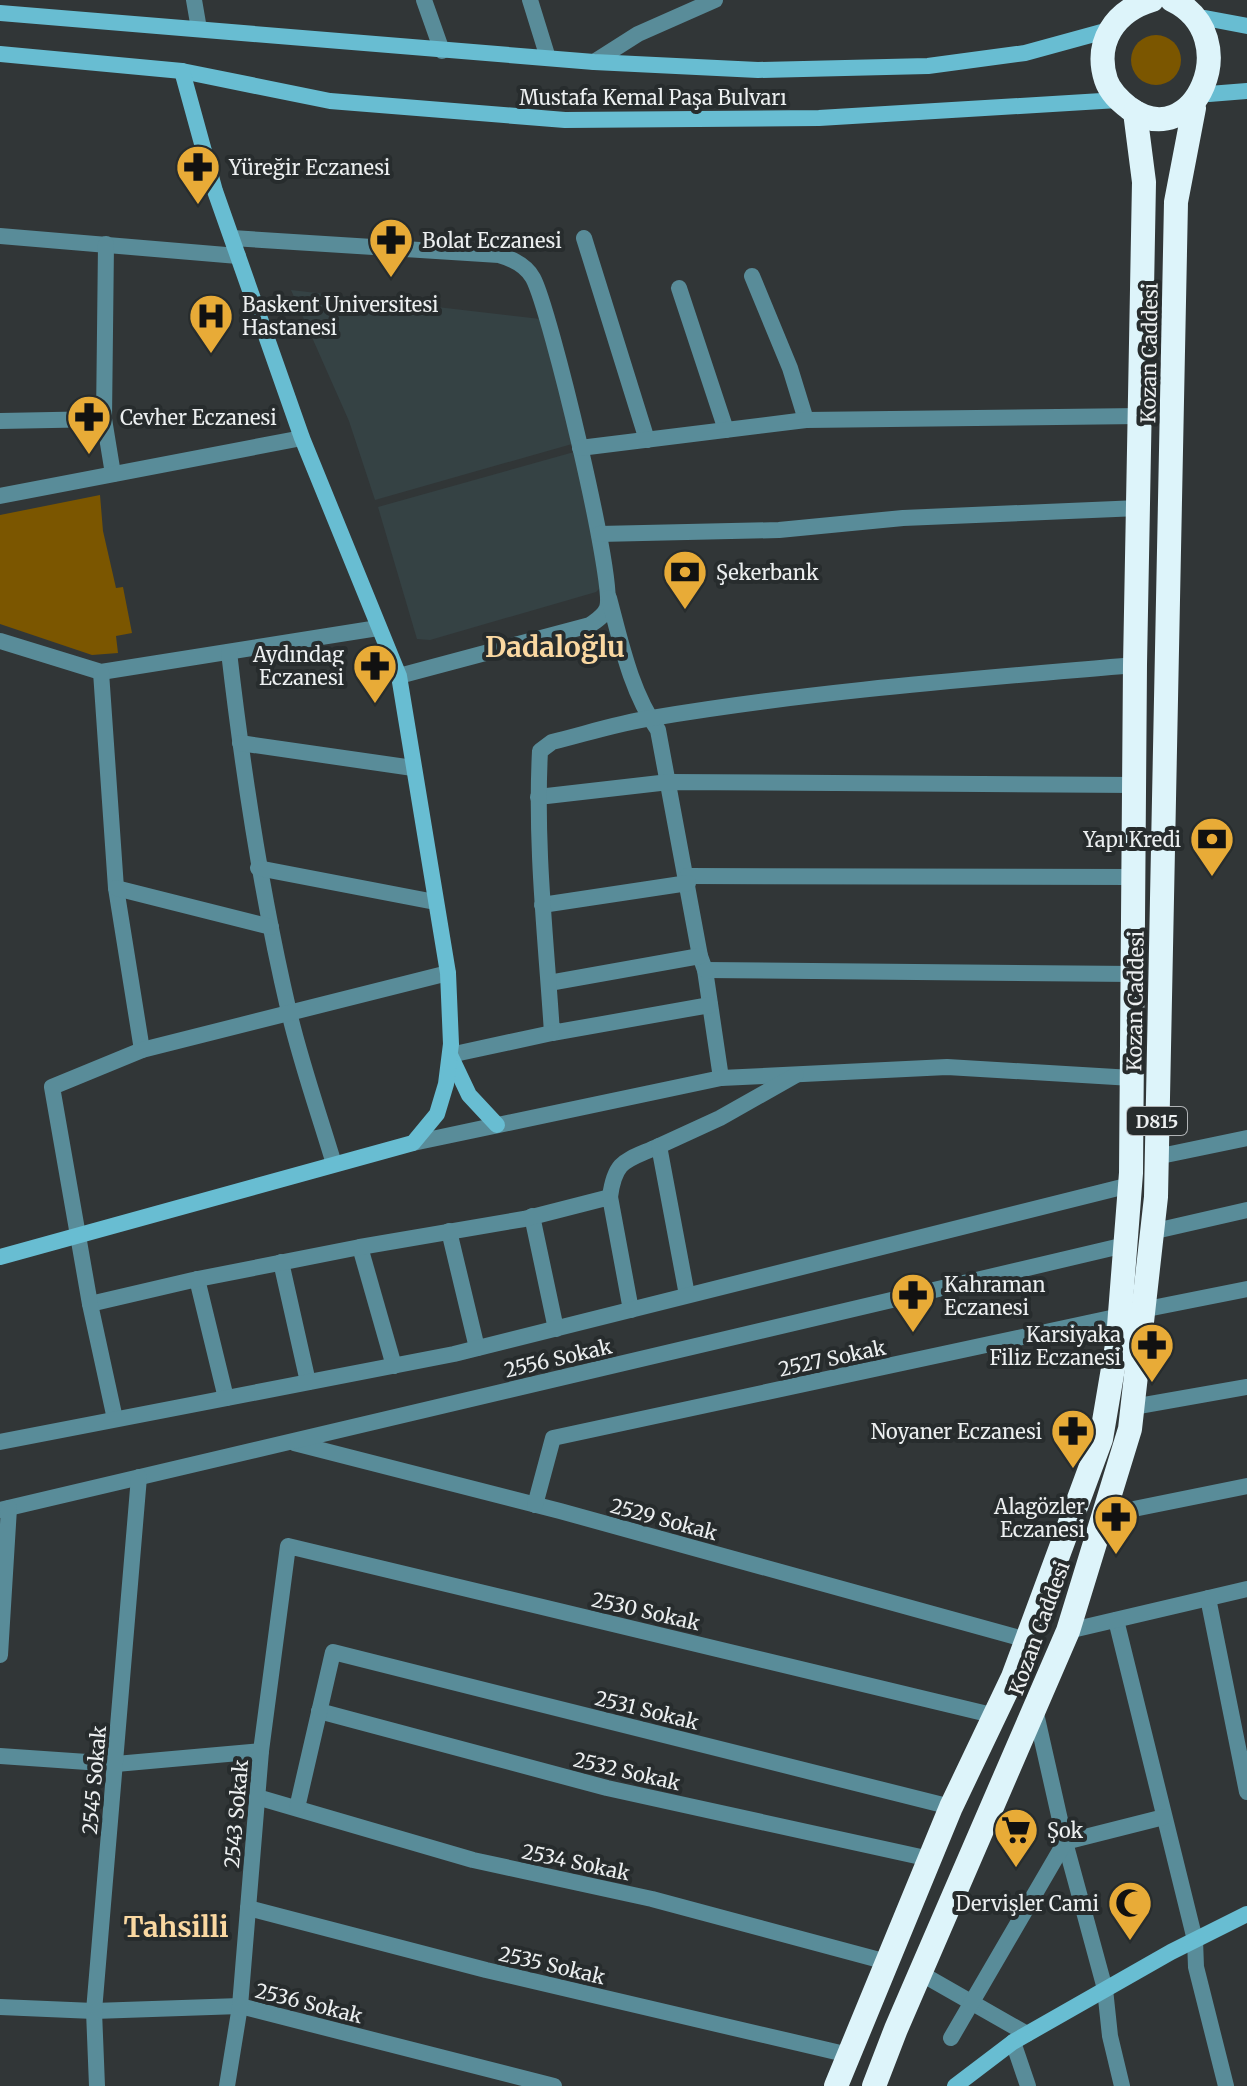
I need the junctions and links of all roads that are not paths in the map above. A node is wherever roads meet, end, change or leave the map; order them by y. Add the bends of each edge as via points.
1 (194, 0) edge
2 (424, 0) edge
3 (530, 0) edge
4 (715, 0) edge
5 (1141, 2) edge
6 (1189, 6) edge
7 (0, 13) edge
8 (1247, 26) edge
9 (199, 29) junction
10 (1109, 30) junction
11 (442, 51) junction
12 (0, 54) edge
13 (548, 58) junction
14 (594, 62) junction
15 (182, 71) junction
16 (1247, 91) edge
17 (1202, 101) junction
18 (1126, 106) junction
19 (0, 236) edge
20 (232, 238) junction
21 (584, 238) dead end
22 (106, 244) junction
23 (238, 256) junction
24 (752, 276) dead end
25 (679, 288) dead end
26 (1140, 416) junction
27 (104, 419) junction
28 (806, 420) junction
29 (0, 421) edge
30 (726, 430) junction
31 (302, 438) junction
32 (647, 440) junction
33 (580, 448) junction
34 (113, 474) junction
35 (0, 496) edge
36 (1139, 508) junction
37 (599, 534) junction
38 (609, 597) junction
39 (378, 628) junction
40 (0, 641) edge
41 (229, 652) junction
42 (1135, 665) junction
43 (101, 672) junction
44 (399, 676) junction
45 (650, 718) junction
46 (240, 743) junction
47 (413, 768) junction
48 (669, 782) junction
49 (1136, 785) junction
50 (538, 797) junction
51 (258, 868) junction
52 (1135, 877) junction
53 (688, 880) junction
54 (116, 888) junction
55 (435, 902) junction
56 (542, 905) junction
57 (271, 927) junction
58 (703, 963) junction
59 (448, 973) junction
60 (1134, 974) junction
61 (549, 983) junction
62 (710, 1005) junction
63 (290, 1015) junction
64 (552, 1033) junction
65 (142, 1050) junction
66 (450, 1055) junction
67 (799, 1073) junction
68 (721, 1078) junction
69 (1132, 1078) junction
70 (497, 1125) junction
71 (1247, 1138) edge
72 (413, 1143) junction
73 (659, 1146) junction
74 (1156, 1157) junction
75 (334, 1164) junction
76 (1130, 1185) junction
77 (610, 1197) junction
78 (1247, 1210) edge
79 (532, 1216) junction
80 (449, 1231) junction
81 (1151, 1232) junction
82 (78, 1237) junction
83 (1125, 1245) junction
84 (360, 1247) junction
85 (0, 1257) edge
86 (281, 1262) junction
87 (197, 1279) junction
88 (1247, 1289) edge
89 (687, 1295) junction
90 (90, 1304) junction
91 (631, 1310) junction
92 (1131, 1313) junction
93 (556, 1329) junction
94 (477, 1348) junction
95 (394, 1366) junction
96 (308, 1382) junction
97 (1247, 1387) edge
98 (226, 1398) junction
99 (1133, 1407) junction
100 (115, 1419) junction
101 (0, 1442) edge
102 (289, 1442) junction
103 (139, 1477) junction
104 (1247, 1486) edge
105 (535, 1505) junction
106 (4, 1509) edge
107 (1104, 1515) junction
108 (288, 1546) joint
109 (1247, 1589) edge
110 (1208, 1598) junction
111 (1116, 1620) junction
112 (1068, 1631) junction
113 (1027, 1640) junction
114 (0, 1655) edge
115 (1035, 1708) junction
116 (319, 1711) junction
117 (996, 1716) junction
118 (261, 1751) junction
119 (0, 1756) edge
120 (116, 1764) junction
121 (1247, 1792) edge
122 (257, 1797) junction
123 (951, 1807) junction
124 (297, 1808) junction
125 (1164, 1817) junction
126 (1065, 1842) junction
127 (930, 1859) junction
128 (248, 1908) junction
129 (1247, 1914) edge
130 (1195, 1940) junction
131 (887, 1962) junction
132 (920, 1973) junction
133 (1105, 1989) junction
134 (972, 2002) junction
135 (240, 2006) junction
136 (0, 2007) edge
137 (94, 2011) junction
138 (951, 2038) dead end
139 (1020, 2038) junction
140 (849, 2055) junction
141 (97, 2086) edge
142 (227, 2086) edge
143 (554, 2086) edge
144 (836, 2086) edge
145 (874, 2086) edge
146 (955, 2086) edge
147 (1028, 2086) edge
148 (1122, 2086) edge
149 (1226, 2086) edge

1 - 9 street
2 - 11 street
3 - 13 street
4 - 14 street via 638,34
5 - 10 highway via 1120,15
6 - 8 main road
6 - 17 highway, Kozan Caddesi via 1216,35 1221,55 1219,75
7 - 9 main road, Mustafa Kemal Paşa Bulvarı
9 - 11 main road, Mustafa Kemal Paşa Bulvarı
10 - 14 main road, Mustafa Kemal Paşa Bulvarı via 1025,53 928,66 758,70
10 - 18 highway, Kozan Caddesi via 1102,67 1107,85
11 - 13 main road, Mustafa Kemal Paşa Bulvarı
12 - 15 main road, Mustafa Kemal Paşa Bulvarı
13 - 14 main road, Mustafa Kemal Paşa Bulvarı
15 - 18 main road, Mustafa Kemal Paşa Bulvarı via 330,101 565,120 819,118
15 - 20 main road
16 - 17 main road
17 - 18 highway via 1175,116 1155,118
17 - 74 highway, Kozan Caddesi / D815 via 1176,202
18 - 26 highway, Kozan Caddesi / D815 via 1144,182
19 - 22 street
20 - 23 main road
20 - 33 street via 499,255 517,261 533,276 542,302
21 - 32 street
22 - 23 street
22 - 27 street
23 - 31 main road
24 - 28 street
25 - 30 street
26 - 28 street
26 - 36 highway, Kozan Caddesi / D815
27 - 29 street
27 - 34 street
28 - 30 street
30 - 32 street
31 - 34 street
31 - 39 main road
32 - 33 street
33 - 37 street
34 - 35 street
36 - 37 street via 903,518 779,530
36 - 42 highway, Kozan Caddesi / D815
37 - 38 street
38 - 44 street via 607,608 590,625
38 - 45 street via 627,666
39 - 41 street
39 - 44 main road
40 - 43 street
41 - 43 street
41 - 46 street
42 - 45 street via 935,682
42 - 49 highway, Kozan Caddesi / D815
43 - 54 street
44 - 47 main road
45 - 48 street via 658,730
45 - 50 street via 552,742 540,751
46 - 47 street
46 - 51 street
47 - 55 main road
48 - 49 street
48 - 50 street
48 - 53 street
49 - 52 highway, Kozan Caddesi / D815
50 - 56 street
51 - 55 street
51 - 57 street
52 - 53 street
52 - 60 highway, Kozan Caddesi / D815
53 - 56 street
53 - 58 street
54 - 57 street
54 - 65 street
55 - 59 main road
56 - 61 street
57 - 63 street
58 - 60 street
58 - 61 street
58 - 62 street
59 - 63 street
59 - 66 main road
60 - 69 highway, Kozan Caddesi / D815
61 - 64 street
62 - 64 street
62 - 68 street
63 - 65 street
63 - 75 street
64 - 66 street
65 - 82 street via 52,1087
66 - 70 main road via 469,1095
66 - 72 main road via 437,1114
67 - 68 street
67 - 69 street via 947,1067
67 - 73 street
68 - 70 street
69 - 76 highway, Kozan Caddesi / D815
70 - 72 street
71 - 74 street
72 - 75 main road
73 - 77 street via 626,1161 613,1174
73 - 89 street
74 - 81 highway, Kozan Caddesi / D815
75 - 82 main road
76 - 83 highway, Kozan Caddesi / D815
76 - 89 street
77 - 79 street
77 - 91 street
78 - 81 street
79 - 80 street
79 - 93 street
80 - 84 street
80 - 94 street
81 - 92 highway, Kozan Caddesi / D815
82 - 85 main road
82 - 90 street
83 - 92 highway, Kozan Caddesi / D815
83 - 102 street, 2556 Sokak
84 - 86 street
84 - 95 street
86 - 87 street
86 - 96 street
87 - 90 street
87 - 98 street
88 - 92 street, 2527 Sokak
89 - 91 street
90 - 100 street
91 - 93 street
92 - 99 highway, Kozan Caddesi / D815
92 - 105 street, 2527 Sokak via 553,1438
92 - 113 highway, Kozan Caddesi / D815 via 1101,1439
93 - 94 street
94 - 95 street
95 - 96 street
96 - 98 street
97 - 99 street
98 - 100 street
99 - 107 highway, Kozan Caddesi / D815
100 - 101 street
102 - 103 street, 2556 Sokak
102 - 105 street, 2529 Sokak
103 - 106 street, 2556 Sokak
103 - 120 street, 2545 Sokak
104 - 107 street
105 - 113 street, 2529 Sokak
106 - 114 street
107 - 112 highway, Kozan Caddesi / D815
108 - 117 street, 2530 Sokak
108 - 118 street, 2543 Sokak
109 - 110 street
110 - 111 street
110 - 121 street
111 - 112 street
111 - 125 street
112 - 115 highway, Kozan Caddesi / D815
113 - 117 highway, Kozan Caddesi / D815
115 - 126 street
115 - 132 highway, Kozan Caddesi / D815
116 - 123 street, 2531 Sokak via 333,1652
116 - 124 street
116 - 127 street, 2532 Sokak via 607,1788
117 - 123 highway, Kozan Caddesi / D815
118 - 120 street
118 - 122 street, 2543 Sokak
119 - 120 street
120 - 137 street, 2545 Sokak
122 - 124 street, 2534 Sokak
122 - 128 street, 2543 Sokak
123 - 127 highway, Kozan Caddesi / D815
124 - 131 street, 2534 Sokak via 473,1860 652,1899
125 - 126 street
125 - 130 street
126 - 133 street
126 - 134 street
127 - 131 highway, Kozan Caddesi / D815
128 - 135 street, 2543 Sokak
128 - 140 street, 2535 Sokak
129 - 130 main road
130 - 133 main road
130 - 149 street via 1196,1967
131 - 140 highway, Kozan Caddesi / D815
132 - 134 street
132 - 145 highway, Kozan Caddesi / D815
133 - 139 main road
133 - 148 street
134 - 138 street
134 - 139 street
135 - 137 street, 2536 Sokak
135 - 142 street, 2543 Sokak
135 - 143 street, 2536 Sokak
136 - 137 street, 2536 Sokak
137 - 141 street, 2545 Sokak
139 - 146 main road
139 - 147 street
140 - 144 highway, Kozan Caddesi / D815

